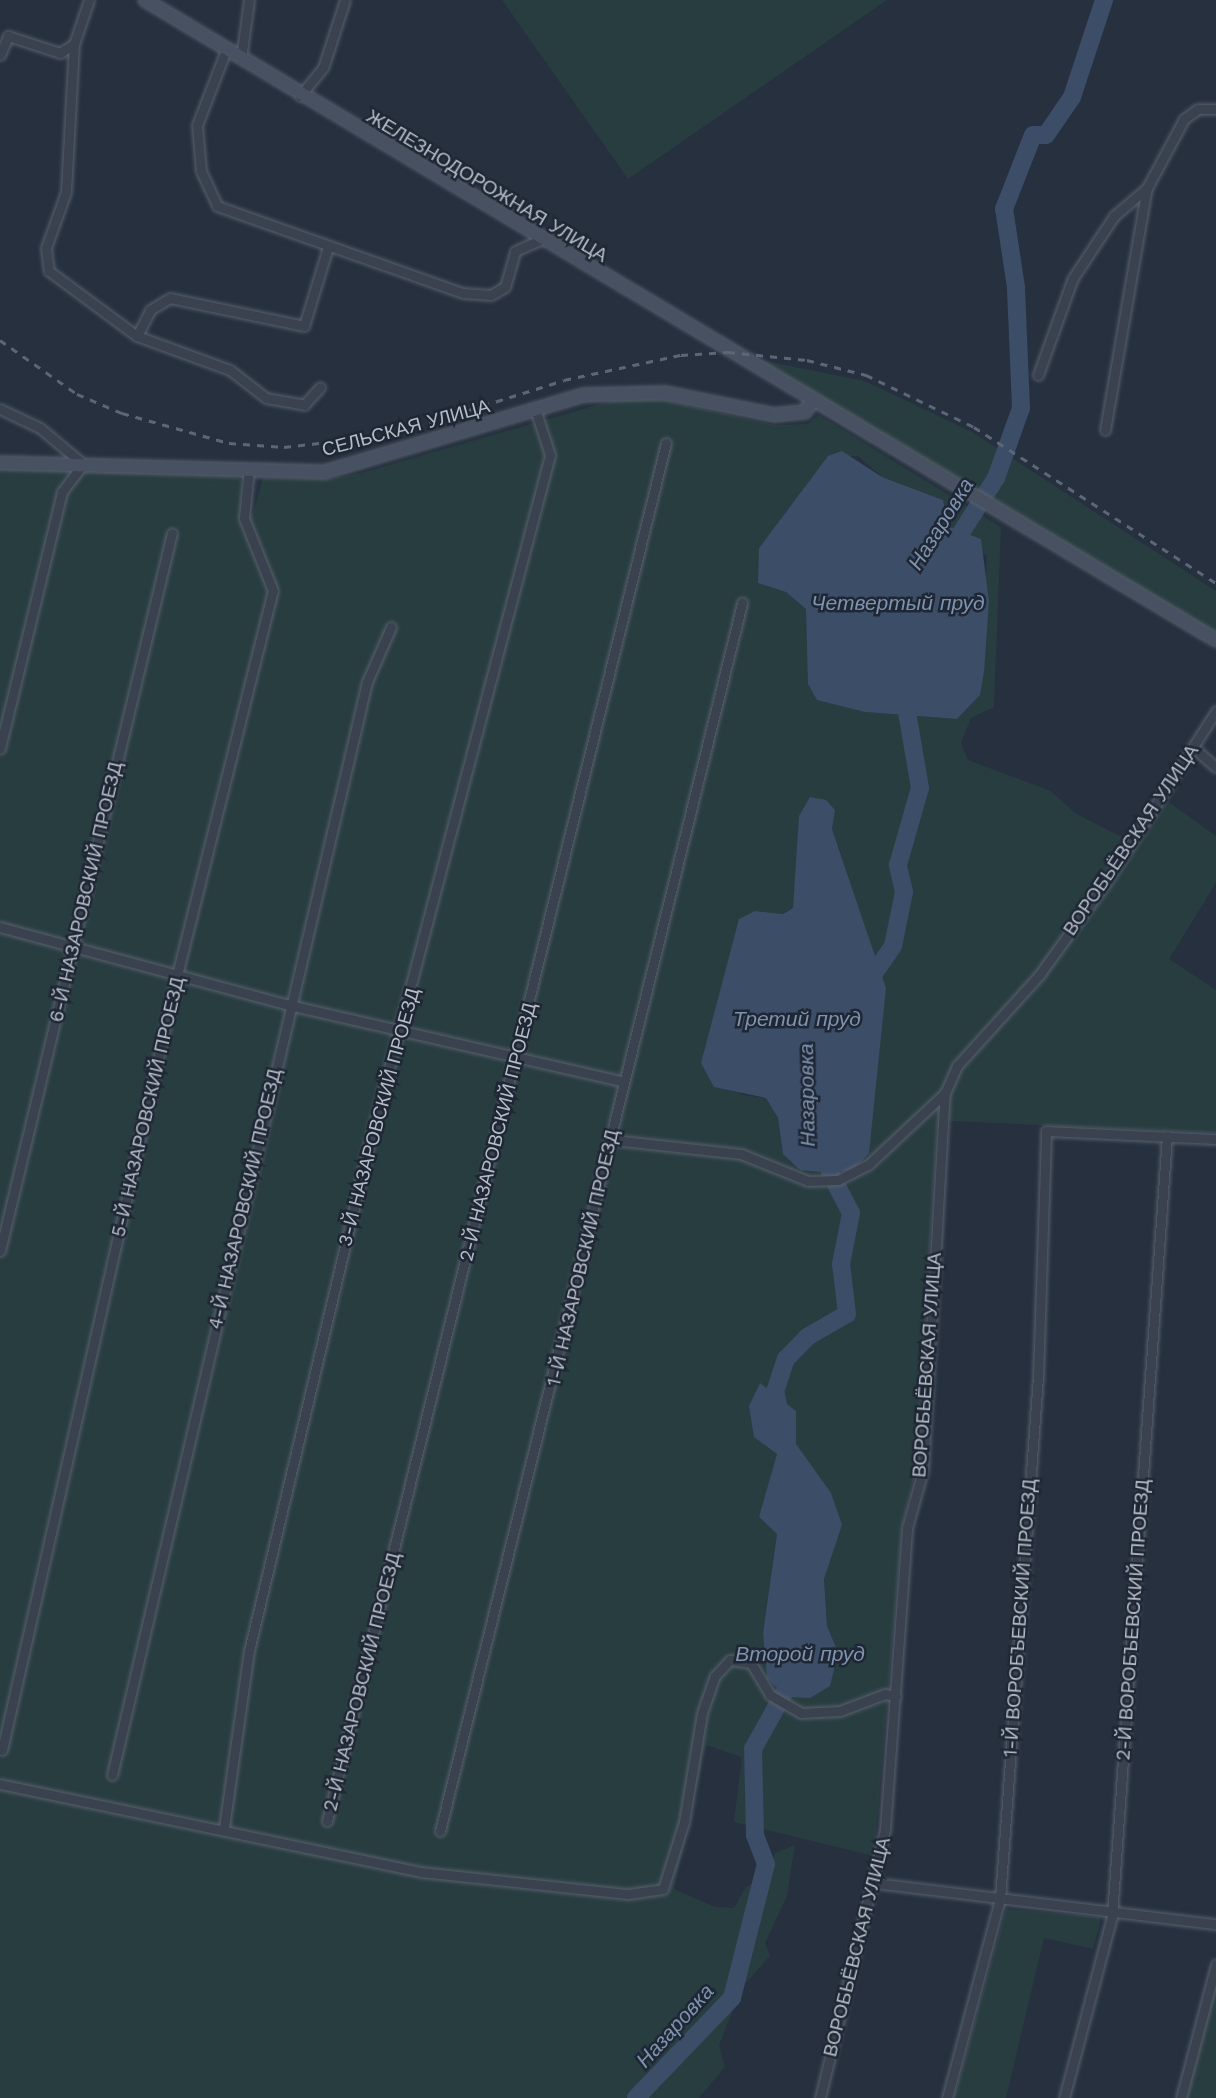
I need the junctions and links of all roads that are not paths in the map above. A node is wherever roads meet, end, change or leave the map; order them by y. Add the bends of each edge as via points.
1 (89, 0) edge
2 (145, 0) edge
3 (249, 0) edge
4 (345, 0) edge
5 (74, 44) junction
6 (226, 50) junction
7 (0, 55) edge
8 (241, 59) junction
9 (300, 96) junction
10 (1216, 109) edge
11 (1147, 188) junction
12 (540, 240) junction
13 (327, 247) junction
14 (137, 335) junction
15 (1038, 375) dead end
16 (320, 387) dead end
17 (811, 403) junction
18 (0, 409) edge
19 (536, 412) junction
20 (1105, 430) dead end
21 (666, 443) dead end
22 (0, 463) edge
23 (83, 464) junction
24 (249, 469) junction
25 (172, 533) dead end
26 (742, 603) dead end
27 (391, 627) dead end
28 (1216, 640) edge
29 (1216, 711) edge
30 (0, 749) edge
31 (1195, 749) junction
32 (1216, 766) edge
33 (0, 927) edge
34 (71, 944) junction
35 (177, 975) junction
36 (289, 1005) junction
37 (402, 1028) junction
38 (519, 1053) junction
39 (622, 1081) junction
40 (945, 1093) junction
41 (1167, 1136) junction
42 (1216, 1139) edge
43 (613, 1140) junction
44 (0, 1251) edge
45 (896, 1696) junction
46 (2, 1750) edge
47 (112, 1775) dead end
48 (0, 1784) edge
49 (327, 1821) dead end
50 (224, 1828) junction
51 (440, 1830) dead end
52 (875, 1884) junction
53 (1000, 1899) junction
54 (1112, 1916) junction
55 (1216, 1924) edge
56 (1216, 1965) edge
57 (820, 2098) edge
58 (947, 2098) edge
59 (1064, 2098) edge
60 (1181, 2098) edge

1 - 5 street
2 - 6 street, ЖЕЛЕЗНОДОРОЖНАЯ УЛИЦА
3 - 8 street
4 - 9 street via 323,68
5 - 7 street via 60,53 8,36
5 - 14 street via 66,192 46,248 49,271
6 - 8 street, ЖЕЛЕЗНОДОРОЖНАЯ УЛИЦА
6 - 13 street via 197,125 201,171 218,206
8 - 9 street, ЖЕЛЕЗНОДОРОЖНАЯ УЛИЦА
9 - 12 street, ЖЕЛЕЗНОДОРОЖНАЯ УЛИЦА
10 - 11 street via 1198,109 1184,119
11 - 15 street via 1114,216 1073,278
11 - 20 street
12 - 13 street via 515,251 505,287 491,295 463,293
12 - 17 street, ЖЕЛЕЗНОДОРОЖНАЯ УЛИЦА
13 - 14 street via 304,326 170,298 150,310
14 - 16 street via 230,370 287,406 304,405
17 - 19 street, СЕЛЬСКАЯ УЛИЦА via 805,412 774,415 665,393 621,392 583,395
17 - 28 street, ЖЕЛЕЗНОДОРОЖНАЯ УЛИЦА
18 - 23 street via 40,428
19 - 24 street, СЕЛЬСКАЯ УЛИЦА via 325,472
19 - 37 street, 3-Й НАЗАРОВСКИЙ ПРОЕЗД via 550,455
21 - 38 street, 2-Й НАЗАРОВСКИЙ ПРОЕЗД
22 - 23 street, СЕЛЬСКАЯ УЛИЦА
23 - 24 street, СЕЛЬСКАЯ УЛИЦА
23 - 30 street via 62,492
24 - 35 street, 5-Й НАЗАРОВСКИЙ ПРОЕЗД via 244,518 273,591
25 - 34 street, 6-Й НАЗАРОВСКИЙ ПРОЕЗД
26 - 39 street, 1-Й НАЗАРОВСКИЙ ПРОЕЗД
27 - 36 street, 4-Й НАЗАРОВСКИЙ ПРОЕЗД via 367,682
29 - 31 street, ВОРОБЬЁВСКАЯ УЛИЦА
31 - 32 street
31 - 40 street, ВОРОБЬЁВСКАЯ УЛИЦА via 1040,974 957,1066
33 - 34 street
34 - 35 street
34 - 44 street, 6-Й НАЗАРОВСКИЙ ПРОЕЗД
35 - 36 street
35 - 46 street, 5-Й НАЗАРОВСКИЙ ПРОЕЗД
36 - 37 street
36 - 47 street, 4-Й НАЗАРОВСКИЙ ПРОЕЗД
37 - 38 street
37 - 50 street, 3-Й НАЗАРОВСКИЙ ПРОЕЗД via 249,1651
38 - 39 street
38 - 49 street, 2-Й НАЗАРОВСКИЙ ПРОЕЗД
39 - 43 street, 1-Й НАЗАРОВСКИЙ ПРОЕЗД
40 - 43 street via 868,1166 838,1180 808,1181 741,1154
40 - 45 street, ВОРОБЬЁВСКАЯ УЛИЦА via 923,1470 907,1528
41 - 42 street
41 - 53 street, 1-Й ВОРОБЪЕВСКИЙ ПРОЕЗД via 1046,1131 1038,1377
41 - 54 street, 2-Й ВОРОБЪЕВСКИЙ ПРОЕЗД
43 - 51 street, 1-Й НАЗАРОВСКИЙ ПРОЕЗД
45 - 50 street via 885,1694 840,1711 802,1713 770,1695 751,1663 730,1660 715,1676 702,1713 684,1822 663,1889 578,1894 421,1872
45 - 52 street, ВОРОБЬЁВСКАЯ УЛИЦА
48 - 50 street
52 - 53 street
52 - 57 street, ВОРОБЬЁВСКАЯ УЛИЦА
53 - 54 street
53 - 58 street, 1-Й ВОРОБЪЕВСКИЙ ПРОЕЗД
54 - 55 street
54 - 59 street, 2-Й ВОРОБЪЕВСКИЙ ПРОЕЗД
56 - 60 street

